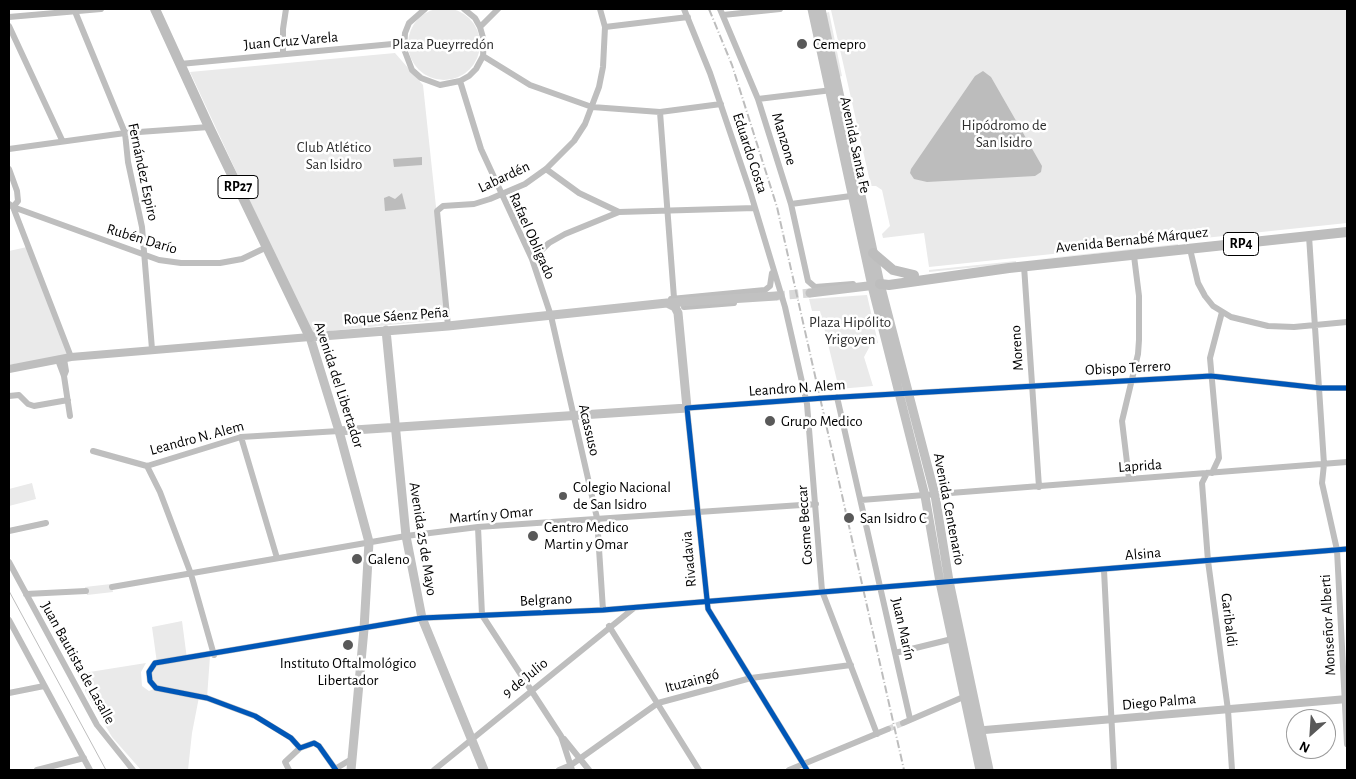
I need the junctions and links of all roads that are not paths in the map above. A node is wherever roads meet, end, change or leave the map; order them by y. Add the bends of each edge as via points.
1 (101, 9) edge
2 (155, 9) edge
3 (286, 9) edge
4 (423, 9) edge
5 (498, 9) edge
6 (600, 9) edge
7 (684, 9) edge
8 (780, 9) edge
9 (812, 9) edge
10 (821, 9) edge
11 (74, 10) edge
12 (467, 10) edge
13 (722, 12) edge
14 (9, 17) edge
15 (688, 17) junction
16 (9, 26) edge
17 (480, 27) junction
18 (605, 27) junction
19 (403, 43) junction
20 (283, 54) junction
21 (483, 56) junction
22 (180, 64) junction
23 (460, 82) junction
24 (833, 90) junction
25 (758, 99) junction
26 (721, 104) junction
27 (592, 107) junction
28 (660, 112) junction
29 (209, 127) junction
30 (125, 133) junction
31 (62, 140) junction
32 (9, 149) edge
33 (9, 169) edge
34 (546, 169) junction
35 (501, 195) junction
36 (851, 196) junction
37 (791, 204) junction
38 (11, 206) edge
39 (755, 208) junction
40 (667, 211) junction
41 (619, 212) junction
42 (1347, 232) edge
43 (1309, 236) junction
44 (267, 247) junction
45 (1190, 249) junction
46 (873, 253) junction
47 (146, 256) junction
48 (1134, 256) junction
49 (532, 259) junction
50 (772, 266) junction
51 (1024, 266) junction
52 (1008, 268) junction
53 (914, 275) junction
54 (876, 285) junction
55 (810, 293) tunnel mouth
56 (776, 296) tunnel mouth
57 (671, 300) junction
58 (696, 302) junction
59 (785, 306) junction
60 (681, 310) junction
61 (1222, 312) junction
62 (551, 316) junction
63 (1347, 322) edge
64 (448, 326) junction
65 (1315, 326) junction
66 (386, 330) junction
67 (310, 337) junction
68 (152, 349) junction
69 (64, 359) junction
70 (9, 369) edge
71 (1211, 376) junction
72 (1132, 381) junction
73 (1032, 386) junction
74 (1320, 388) junction
75 (1347, 388) edge
76 (899, 393) junction
77 (909, 393) junction
78 (9, 396) edge
79 (837, 397) junction
80 (806, 399) junction
81 (68, 400) junction
82 (687, 408) junction
83 (70, 416) dead end
84 (572, 416) junction
85 (394, 426) junction
86 (339, 431) junction
87 (241, 437) junction
88 (93, 451) dead end
89 (1347, 462) edge
90 (1324, 464) junction
91 (147, 466) junction
92 (1210, 473) junction
93 (1129, 479) junction
94 (1039, 487) junction
95 (935, 495) junction
96 (925, 496) junction
97 (861, 500) junction
98 (816, 504) junction
99 (698, 513) junction
100 (597, 518) junction
101 (46, 523) dead end
102 (478, 527) junction
103 (9, 531) edge
104 (406, 536) junction
105 (369, 542) junction
106 (1347, 549) edge
107 (1337, 550) junction
108 (277, 558) junction
109 (1208, 560) junction
110 (9, 562) edge
111 (1104, 570) junction
112 (191, 574) junction
113 (945, 581) junction
114 (112, 587) dead end
115 (881, 588) junction
116 (86, 591) dead end
117 (822, 591) junction
118 (26, 594) junction
119 (706, 602) junction
120 (635, 607) junction
121 (602, 610) junction
122 (482, 616) junction
123 (422, 618) junction
124 (9, 620) edge
125 (609, 626) junction
126 (364, 629) junction
127 (952, 639) junction
128 (895, 652) junction
129 (214, 655) junction
130 (851, 665) junction
131 (751, 678) junction
132 (44, 686) junction
133 (530, 690) junction
134 (9, 693) edge
135 (969, 695) junction
136 (1346, 699) edge
137 (658, 703) junction
138 (1228, 710) junction
139 (910, 719) junction
140 (1112, 719) junction
141 (903, 722) tunnel mouth
142 (888, 729) tunnel mouth
143 (976, 731) junction
144 (877, 734) junction
145 (562, 736) junction
146 (471, 740) junction
147 (1347, 744) edge
148 (300, 748) junction
149 (84, 758) junction
150 (581, 758) junction
151 (350, 760) junction
152 (805, 767) edge
153 (572, 768) edge
154 (38, 770) edge
155 (90, 770) edge
156 (133, 770) edge
157 (289, 770) edge
158 (335, 770) edge
159 (351, 770) edge
160 (434, 770) edge
161 (484, 770) edge
162 (559, 770) edge
163 (589, 770) edge
164 (699, 770) edge
165 (789, 770) edge
166 (980, 770) edge
167 (989, 770) edge
168 (1114, 770) edge
169 (1232, 770) edge

1 - 11 street
2 - 22 main road, Avenida del Libertador / RP27
3 - 20 street via 282,29
4 - 19 street via 409,23
5 - 17 street
6 - 18 street, Labardén
7 - 15 street, Eduardo Costa
8 - 13 street
9 - 24 main road, Avenida Santa Fe
10 - 24 main road, Avenida Santa Fe
11 - 14 street
11 - 30 street, Fernández Espiro
12 - 17 street
13 - 25 street, Manzone
15 - 18 street
15 - 26 street, Eduardo Costa
16 - 31 street
17 - 21 street
18 - 27 street, Labardén via 603,67
19 - 20 street, Juan Cruz Varela
19 - 23 street via 406,60 421,78 440,85
20 - 22 street, Juan Cruz Varela
21 - 23 street via 476,69
21 - 27 street via 537,88
22 - 29 main road, Avenida del Libertador / RP27
23 - 35 street, Rafael Obligado via 478,141
24 - 25 street
24 - 36 main road, Avenida Santa Fe
24 - 46 main road, Avenida Santa Fe
25 - 37 street, Manzone
26 - 28 street
26 - 39 street, Eduardo Costa
27 - 28 street
27 - 34 street, Labardén via 574,141
28 - 40 street
29 - 30 street
29 - 44 main road, Avenida del Libertador / RP27
30 - 31 street
30 - 47 street, Fernández Espiro
31 - 32 street
33 - 38 street via 18,191 18,201
34 - 35 street, Labardén
34 - 41 street via 579,193
35 - 49 street, Rafael Obligado
35 - 64 street, Labardén via 474,204 440,207 437,217
36 - 37 street
36 - 54 main road, Avenida Santa Fe
37 - 54 street, Manzone via 808,281 815,287
38 - 47 street, Rubén Darío
38 - 69 street
39 - 40 street
39 - 50 street, Eduardo Costa
40 - 41 street
40 - 57 street
41 - 49 street via 565,234
42 - 43 main road, Avenida Bernabé Márquez / RP4
43 - 45 main road, Avenida Bernabé Márquez / RP4
43 - 65 street, Monseñor Alberti
44 - 47 street, Rubén Darío via 242,259 220,263 181,263
44 - 67 main road, Avenida del Libertador / RP27
45 - 48 main road, Avenida Bernabé Márquez / RP4
45 - 61 street via 1198,283 1213,306
46 - 53 main road via 893,270
46 - 54 main road, Avenida Santa Fe
47 - 68 street, Fernández Espiro
48 - 51 main road, Avenida Bernabé Márquez / RP4
48 - 72 street via 1140,325
49 - 62 street, Rafael Obligado
50 - 57 street, Roque Sáenz Peña via 772,281 765,290
50 - 59 street, Eduardo Costa
51 - 52 main road, Avenida Bernabé Márquez / RP4
51 - 73 street, Moreno
52 - 53 main road, Avenida Bernabé Márquez / RP4 via 994,266
52 - 54 main road, Avenida Bernabé Márquez / RP4
53 - 54 main road, Avenida Bernabé Márquez / RP4 via 888,279
54 - 55 main road, RP4
54 - 76 main road, Avenida Centenario
54 - 77 main road, Avenida Centenario
56 - 58 main road, Roque Sáenz Peña
57 - 58 main road, Roque Sáenz Peña
57 - 60 main road
57 - 62 main road, Roque Sáenz Peña
58 - 60 main road
59 - 60 street via 774,299
59 - 80 street, Cosme Beccar
60 - 82 main road, Rivadavia
61 - 65 street via 1268,326
61 - 71 street, Garibaldi via 1212,346
62 - 64 main road, Roque Sáenz Peña
62 - 84 street, Acassuso
63 - 65 street
64 - 66 main road, Roque Sáenz Peña
65 - 74 street, Monseñor Alberti
66 - 67 main road, Roque Sáenz Peña
66 - 85 main road, Avenida 25 de Mayo
67 - 68 street, Roque Sáenz Peña
67 - 86 main road, Avenida del Libertador / RP27
68 - 69 street, Roque Sáenz Peña
69 - 70 street, Roque Sáenz Peña
69 - 81 street
71 - 72 street, Obispo Terrero
71 - 74 street, Obispo Terrero
71 - 92 street, Garibaldi via 1219,458
72 - 73 street, Obispo Terrero
72 - 93 street via 1122,421
73 - 77 street, Obispo Terrero
73 - 94 street, Moreno
74 - 75 street, Obispo Terrero
74 - 90 street, Monseñor Alberti
76 - 77 street, Leandro N. Alem
76 - 79 street, Leandro N. Alem
76 - 96 main road, Avenida Centenario
77 - 95 main road, Avenida Centenario
78 - 81 street via 19,395 34,406
79 - 80 street, Leandro N. Alem
79 - 97 street, Juan Marín
80 - 82 street, Leandro N. Alem
80 - 98 street, Cosme Beccar
81 - 83 street
82 - 84 main road, Leandro N. Alem
82 - 99 street, Rivadavia
84 - 85 main road, Leandro N. Alem
84 - 100 street, Acassuso
85 - 86 main road, Leandro N. Alem
85 - 104 main road, Avenida 25 de Mayo
86 - 87 street, Leandro N. Alem
86 - 105 main road, Avenida del Libertador / RP27
87 - 91 street, Leandro N. Alem
87 - 108 street
88 - 91 street, Leandro N. Alem
89 - 90 street, Laprida
90 - 92 street, Laprida
90 - 107 street, Monseñor Alberti via 1322,483
91 - 112 street
92 - 93 street, Laprida
92 - 109 street, Garibaldi via 1202,483
93 - 94 street, Laprida
94 - 95 street, Laprida
95 - 96 street
95 - 113 main road, Avenida Centenario
96 - 97 street
96 - 113 main road, Avenida Centenario
97 - 115 street, Juan Marín
98 - 99 street, Martín y Omar
98 - 117 street, Cosme Beccar
99 - 100 street, Martín y Omar
99 - 119 street, Rivadavia
100 - 102 street, Martín y Omar
100 - 121 street, Acassuso
101 - 103 street
102 - 104 street, Martín y Omar
102 - 122 street
104 - 105 street, Martín y Omar
104 - 123 main road, Avenida 25 de Mayo
105 - 108 street, Martín y Omar
105 - 126 main road, Avenida del Libertador / RP27
106 - 107 street, Alsina
107 - 109 street, Alsina
107 - 136 street, Monseñor Alberti
108 - 112 street, Martín y Omar
109 - 111 street, Alsina
109 - 138 street, Garibaldi
110 - 118 street, Juan Bautista de Lasalle
111 - 113 street, Alsina
111 - 140 street
112 - 114 street, Martín y Omar
112 - 129 street
113 - 115 street, Belgrano
113 - 127 main road, Avenida Centenario
113 - 135 main road, Avenida Centenario
115 - 117 street, Belgrano
115 - 128 street, Juan Marín
116 - 118 street
117 - 119 street, Belgrano
117 - 130 street, Cosme Beccar
118 - 156 street, Juan Bautista de Lasalle via 97,725
119 - 120 street, Belgrano
119 - 131 street, Rivadavia
120 - 121 street, Belgrano
120 - 125 street, 9 de Julio
121 - 122 street, Belgrano
122 - 123 street, Belgrano
122 - 133 street
123 - 126 street, Belgrano
123 - 146 main road, Avenida 25 de Mayo
124 - 132 street
125 - 133 street, 9 de Julio
125 - 137 street
126 - 129 street, Belgrano
126 - 151 main road, Avenida del Libertador / RP27
127 - 128 street
127 - 135 main road, Avenida Centenario
128 - 139 street, Juan Marín
129 - 148 street, Belgrano via 155,664 149,672 150,680 156,688 207,698 255,716 291,738
130 - 131 street, Ituzaingó
130 - 144 street, Cosme Beccar
131 - 137 street, Ituzaingó
131 - 152 street, Rivadavia
132 - 134 street
132 - 149 street
133 - 145 street
133 - 146 street, 9 de Julio
135 - 139 street
135 - 143 main road, Avenida Centenario
136 - 138 street, Diego Palma
136 - 147 street, Monseñor Alberti
137 - 150 street, Ituzaingó
137 - 164 street
138 - 140 street, Diego Palma
138 - 169 street, Garibaldi
139 - 141 street
140 - 143 street, Diego Palma
140 - 168 street
142 - 144 street
143 - 166 main road, Avenida Centenario
143 - 167 main road, Avenida Centenario
144 - 152 street
145 - 150 street
145 - 153 street
146 - 160 street, 9 de Julio
146 - 161 main road, Avenida 25 de Mayo
148 - 157 street via 285,762
148 - 158 street via 311,743 319,746
149 - 154 street
149 - 155 street
150 - 153 street, Ituzaingó
150 - 163 street
151 - 158 street
151 - 159 main road, Avenida del Libertador / RP27
152 - 165 street
153 - 162 street, Ituzaingó

